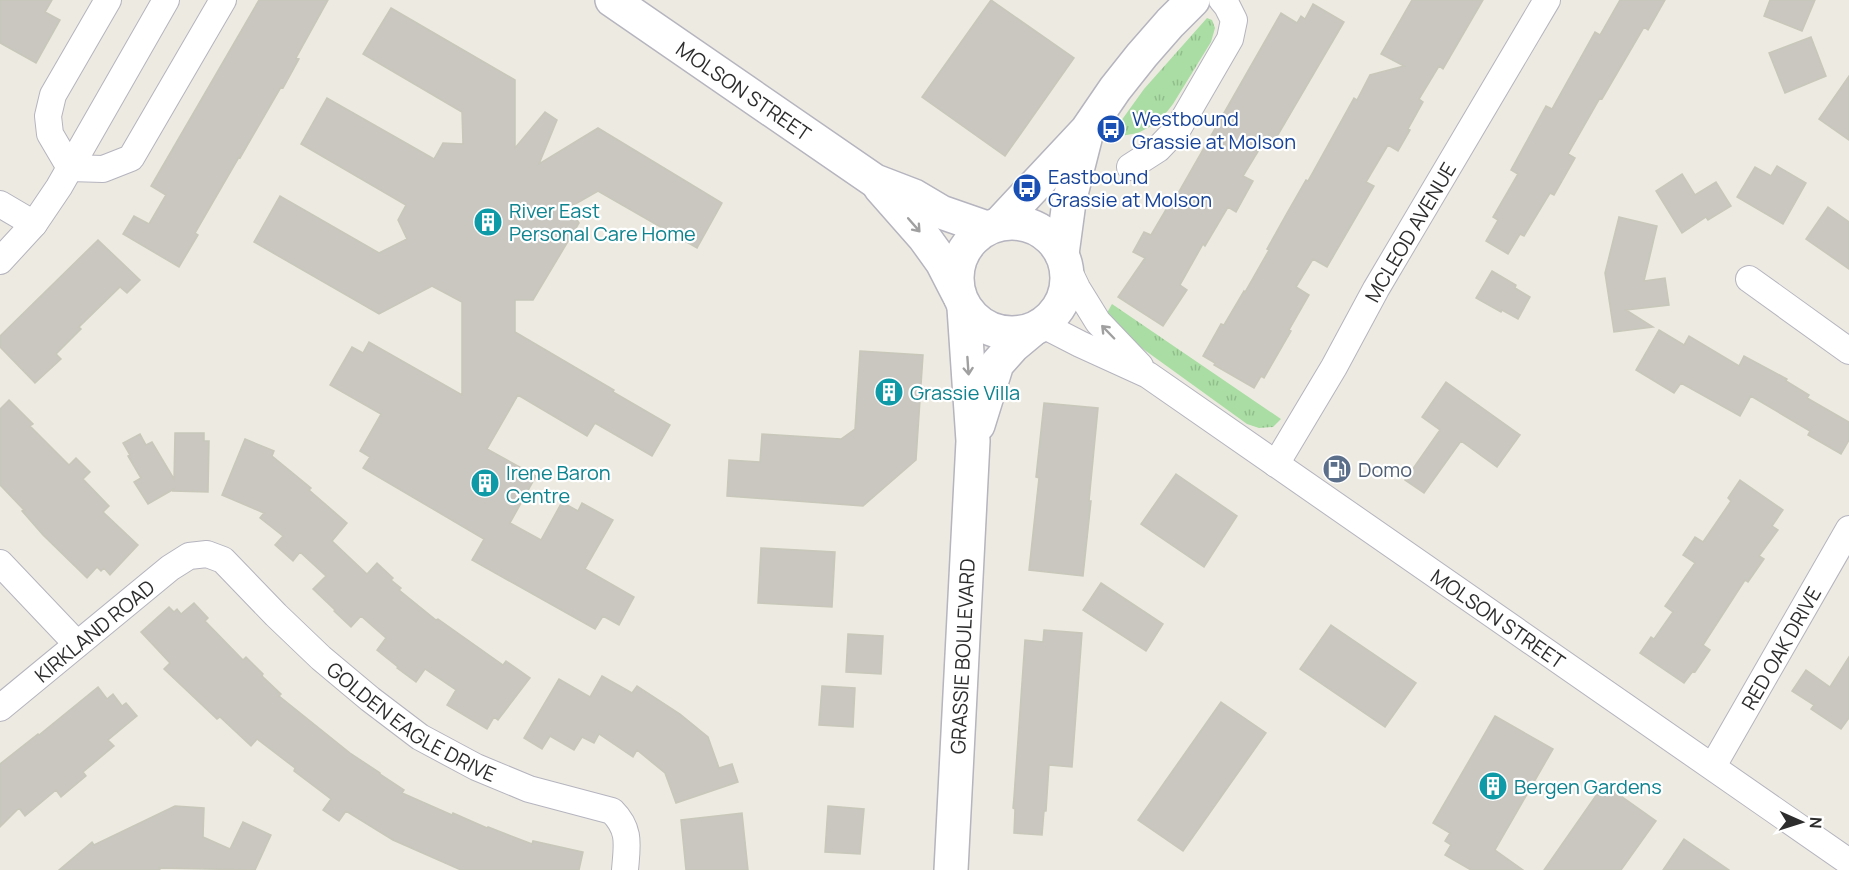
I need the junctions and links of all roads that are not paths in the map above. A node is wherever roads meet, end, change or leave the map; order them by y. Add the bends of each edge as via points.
1 (108, 0) edge
2 (166, 0) edge
3 (223, 0) edge
4 (612, 0) edge
5 (1193, 0) edge
6 (1222, 0) edge
7 (1547, 0) edge
8 (1087, 130) junction
9 (1130, 167) dead end
10 (70, 168) junction
11 (875, 181) junction
12 (0, 204) edge
13 (34, 224) junction
14 (993, 226) junction
15 (1064, 259) junction
16 (0, 261) edge
17 (1749, 279) dead end
18 (962, 302) junction
19 (1037, 328) junction
20 (1849, 351) edge
21 (1148, 375) junction
22 (973, 441) junction
23 (1276, 464) junction
24 (1849, 529) edge
25 (189, 556) joint
26 (0, 563) edge
27 (77, 644) junction
28 (0, 708) edge
29 (1713, 766) junction
30 (1849, 862) edge
31 (625, 870) edge
32 (951, 870) edge

1 - 10 street via 53,95 48,116 50,135
2 - 10 street
3 - 10 street via 131,158 103,169
4 - 11 street, MOLSON STREET
5 - 8 street via 1115,88
6 - 9 street via 1234,20 1230,39 1179,126 1158,149
7 - 23 street, MCLEOD AVENUE
8 - 14 street
8 - 15 street via 1069,202
10 - 13 street
11 - 14 street, MOLSON STREET via 914,196 941,212
11 -> 18 street, MOLSON STREET via 942,262
12 - 13 street
13 - 16 street
14 - 15 street via 1018,223 1036,228 1051,239
14 - 18 street via 968,244 959,260 957,278
15 - 19 street via 1068,279 1065,296 1058,310
21 -> 15 street, MOLSON STREET via 1098,322
17 - 20 street
18 - 19 street via 980,324 996,332 1014,334
18 -> 22 street, GRASSIE BOULEVARD
19 - 21 street, MOLSON STREET
19 - 22 street, GRASSIE BOULEVARD via 997,364
21 - 23 street, MOLSON STREET
22 - 32 street, GRASSIE BOULEVARD
23 - 29 street, MOLSON STREET
24 - 29 street, RED OAK DRIVE
25 - 27 street, KIRKLAND ROAD
25 - 31 street, GOLDEN EAGLE DRIVE via 207,554 223,560 321,658 420,737 529,789 612,811 626,830
26 - 27 street
27 - 28 street, KIRKLAND ROAD
29 - 30 street, MOLSON STREET

